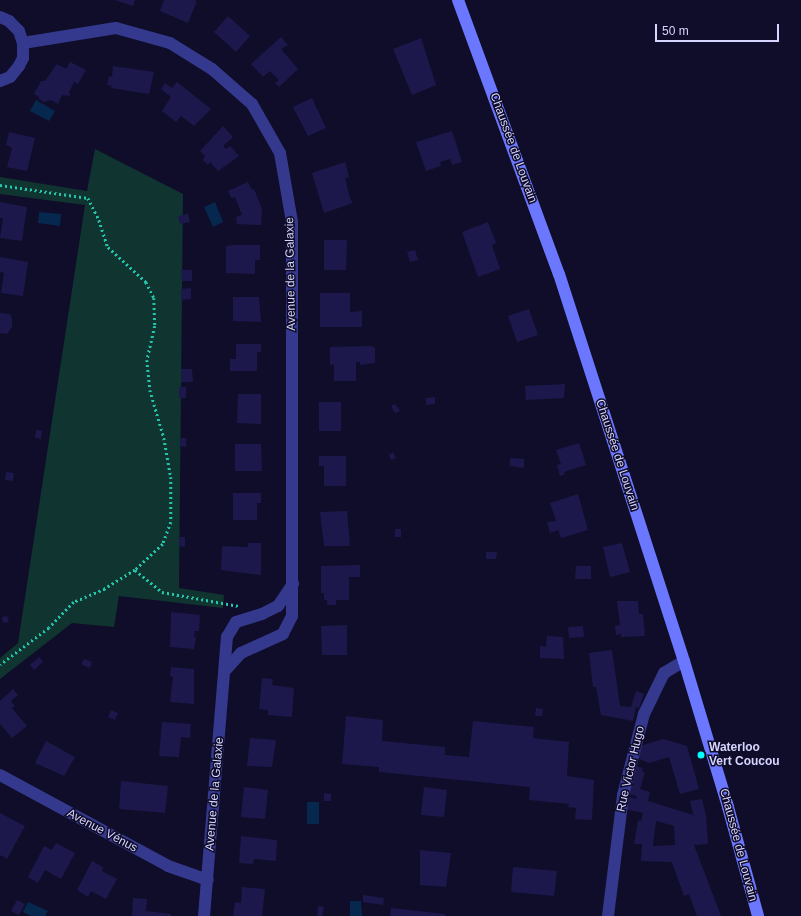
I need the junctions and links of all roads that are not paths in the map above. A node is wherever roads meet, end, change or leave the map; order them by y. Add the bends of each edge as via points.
1 (458, 0) edge
2 (0, 17) edge
3 (24, 43) junction
4 (0, 81) edge
5 (293, 584) junction
6 (684, 661) junction
7 (225, 671) junction
8 (0, 775) edge
9 (208, 880) junction
10 (204, 916) edge
11 (608, 916) edge
12 (758, 916) edge

1 - 6 main road, Chaussée de Louvain via 558,274
2 - 3 street via 9,21
3 - 4 street via 23,58 19,66 10,77
3 - 5 street, Avenue de la Galaxie via 116,28 170,43 212,69 252,104 280,153 292,222
5 - 7 street, Avenue de la Galaxie via 292,616 283,634 240,653
5 - 7 street, Avenue de la Galaxie via 278,606 236,622 227,637
6 - 11 street, Rue Victor Hugo via 664,673 644,714 623,795
6 - 12 main road, Chaussée de Louvain
7 - 9 street, Avenue de la Galaxie
8 - 9 street, Avenue Vénus via 168,866
9 - 10 street, Avenue de la Galaxie

